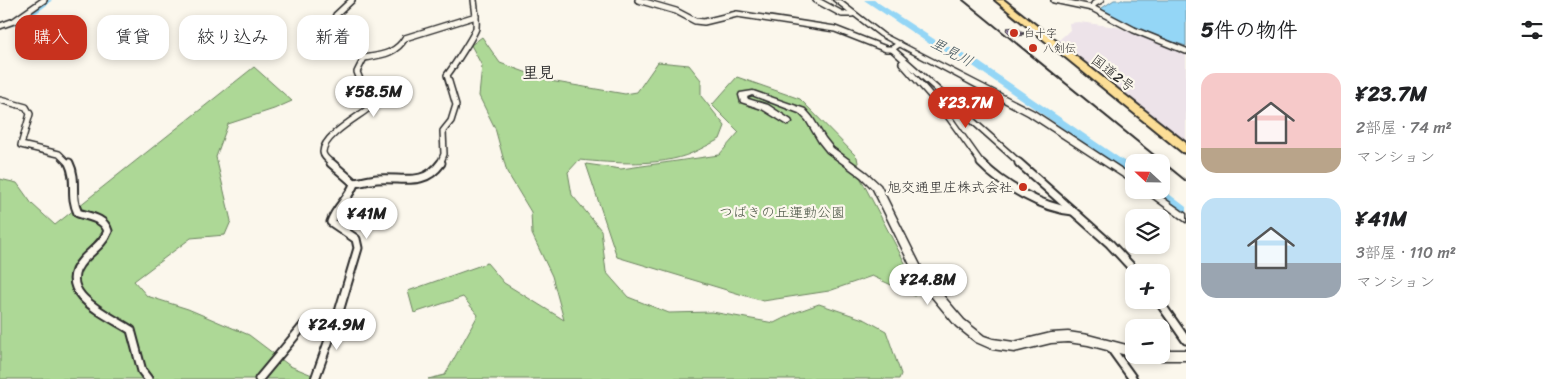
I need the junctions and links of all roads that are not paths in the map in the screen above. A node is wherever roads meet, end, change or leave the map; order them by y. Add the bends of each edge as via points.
1 (44, 0) edge
2 (352, 0) edge
3 (474, 0) edge
4 (638, 0) edge
5 (816, 0) edge
6 (836, 0) edge
7 (999, 0) edge
8 (1054, 0) edge
9 (1102, 0) edge
10 (654, 2) edge
11 (1092, 8) junction
12 (852, 14) junction
13 (336, 15) edge
14 (476, 16) junction
15 (0, 26) edge
16 (892, 47) junction
17 (1186, 52) edge
18 (369, 57) edge
19 (363, 60) edge
20 (0, 100) edge
21 (788, 122) dead end
22 (1186, 149) edge
23 (1125, 175) edge
24 (354, 183) junction
25 (1158, 199) edge
26 (1073, 211) junction
27 (1186, 219) edge
28 (1129, 264) edge
29 (1164, 309) edge
30 (338, 315) junction
31 (1186, 340) edge
32 (1110, 346) junction
33 (1125, 350) edge
34 (1170, 355) edge
35 (1186, 355) edge
36 (148, 379) edge
37 (259, 379) edge
38 (315, 379) edge
39 (1133, 379) edge

1 - 15 street via 14,21
2 - 13 street
3 - 14 street
4 - 10 street
5 - 12 street via 842,14
6 - 12 street
7 - 22 highway, 国道2号
8 - 11 street
9 - 11 street
10 - 16 street via 695,21 704,22 736,14 835,29
11 - 17 street
12 - 16 street
14 - 18 street via 405,38 400,47
14 - 24 street via 473,36 447,75 456,105 442,138 444,154 433,174 409,180
16 - 23 street via 1031,113
16 - 26 street
16 - 26 street via 988,170 1041,204
19 - 24 street via 357,72 369,102 368,108 339,130 327,142 323,152
20 - 36 street via 26,107 30,114 21,145 61,154 73,173 72,201 78,213 106,224 109,229 104,241 77,266 73,280 75,287 94,307 131,330 142,371
21 - 32 street via 765,107 744,100 743,95 753,92 802,111 809,116 826,144 867,175 877,187 920,276 974,335 1004,347 1068,337
24 - 30 street via 353,189 335,211 332,222 356,240 358,248
25 - 27 street
26 - 28 street
29 - 31 street
30 - 37 street via 312,319
30 - 38 street
32 - 33 street
32 - 39 street
34 - 35 street

